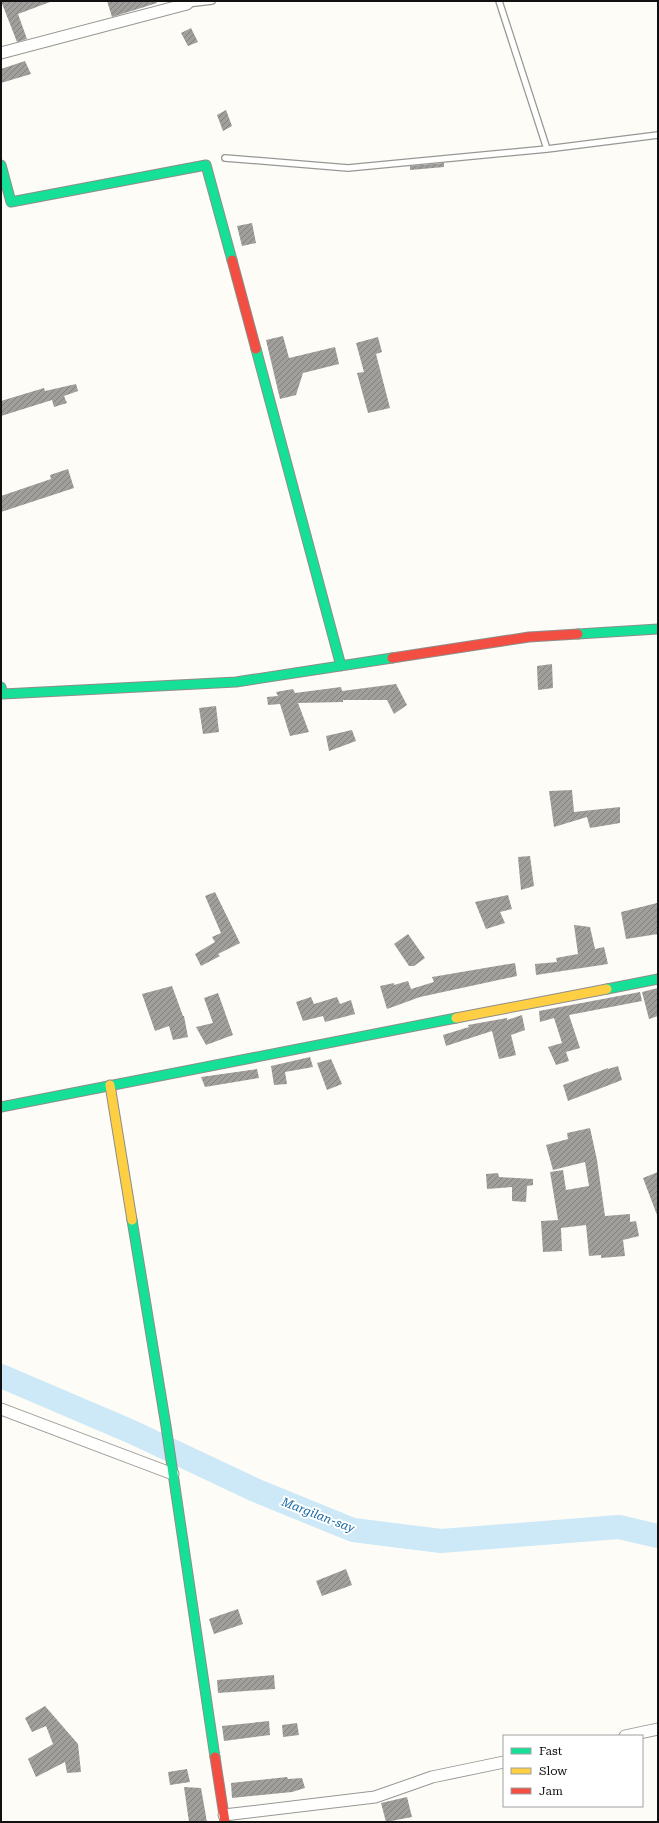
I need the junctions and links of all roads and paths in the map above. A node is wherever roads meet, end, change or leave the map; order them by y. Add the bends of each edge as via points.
1 (212, 1) edge
2 (499, 1) edge
3 (187, 4) joint
4 (1, 53) edge
5 (658, 135) edge
6 (547, 149) junction
7 (226, 158) dead end
8 (1, 165) edge
9 (658, 628) edge
10 (341, 666) junction
11 (1, 687) edge
12 (658, 979) edge
13 (110, 1085) junction
14 (1, 1107) edge
15 (1, 1409) edge
16 (173, 1474) junction
17 (658, 1729) edge
18 (630, 1735) edge
19 (503, 1762) edge
20 (225, 1819) edge

1 - 3 lane
2 - 6 lane
3 - 4 street
5 - 6 lane
6 - 7 lane via 348,168
8 - 10 street via 11,202 206,165
9 - 10 street via 529,638
10 - 11 street via 236,682 3,694
12 - 13 street
13 - 14 street
13 - 16 street
15 - 16 street
16 - 20 street
17 - 18 street
19 - 20 street via 432,1777 375,1797

